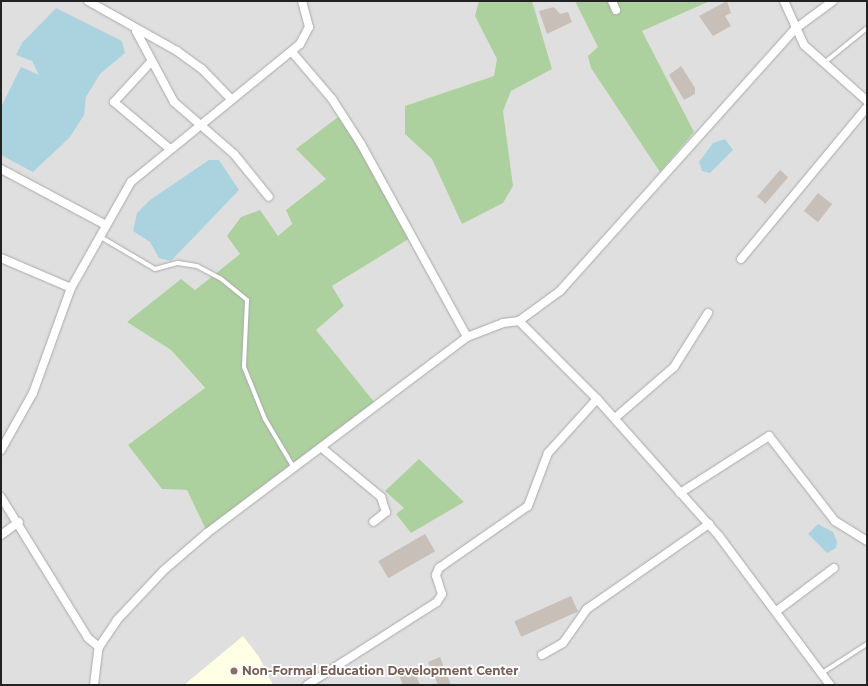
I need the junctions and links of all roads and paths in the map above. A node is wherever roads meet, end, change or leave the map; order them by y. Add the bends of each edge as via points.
1 (88, 1) edge
2 (302, 1) edge
3 (612, 1) edge
4 (784, 1) edge
5 (833, 1) edge
6 (616, 10) dead end
7 (867, 28) edge
8 (794, 29) junction
9 (136, 31) junction
10 (292, 52) junction
11 (150, 63) junction
12 (822, 64) junction
13 (230, 98) junction
14 (867, 101) edge
15 (867, 107) edge
16 (199, 124) junction
17 (170, 149) junction
18 (1, 168) edge
19 (269, 197) dead end
20 (104, 224) junction
21 (98, 236) junction
22 (1, 258) edge
23 (741, 259) dead end
24 (71, 288) junction
25 (708, 313) dead end
26 (519, 321) junction
27 (467, 337) junction
28 (597, 400) junction
29 (615, 418) junction
30 (322, 448) junction
31 (1, 450) edge
32 (294, 468) junction
33 (680, 492) junction
34 (1, 497) edge
35 (19, 522) junction
36 (373, 522) dead end
37 (709, 524) junction
38 (1, 535) edge
39 (867, 541) edge
40 (834, 568) dead end
41 (778, 610) junction
42 (867, 644) edge
43 (100, 647) junction
44 (542, 655) dead end
45 (822, 673) junction
46 (94, 685) edge
47 (307, 685) edge
48 (830, 685) edge

1 - 9 street
2 - 10 street via 309,27
3 - 6 street
4 - 8 street
5 - 8 street
7 - 12 lane
8 - 12 street
8 - 26 street via 560,291
9 - 11 street
9 - 13 street via 164,43 202,69
10 - 13 street
10 - 27 street via 332,99 357,138
11 - 16 street via 174,102
11 - 17 street via 114,102
12 - 14 street
13 - 16 street
15 - 23 street
16 - 17 street
16 - 19 street via 234,154
17 - 20 street via 131,182
18 - 20 street
20 - 21 street
21 - 24 street
21 - 32 lane via 156,269 178,263 197,266 220,278 247,300 244,367 265,419
22 - 24 street
24 - 31 street via 33,393
25 - 29 street via 674,367
26 - 27 street via 503,323
26 - 28 street
27 - 30 street
28 - 29 street
28 - 47 street via 548,453 528,506 439,568 436,578 442,590 437,602
29 - 33 street
30 - 32 street
30 - 36 street via 380,498 386,512
32 - 43 street via 163,571 116,620
33 - 37 street
33 - 39 street via 769,436 835,521
34 - 35 street
35 - 38 street
35 - 43 street via 88,638
37 - 41 street
37 - 44 street via 587,608 563,643
40 - 41 street
41 - 45 street
42 - 45 lane
43 - 46 street
45 - 48 street

